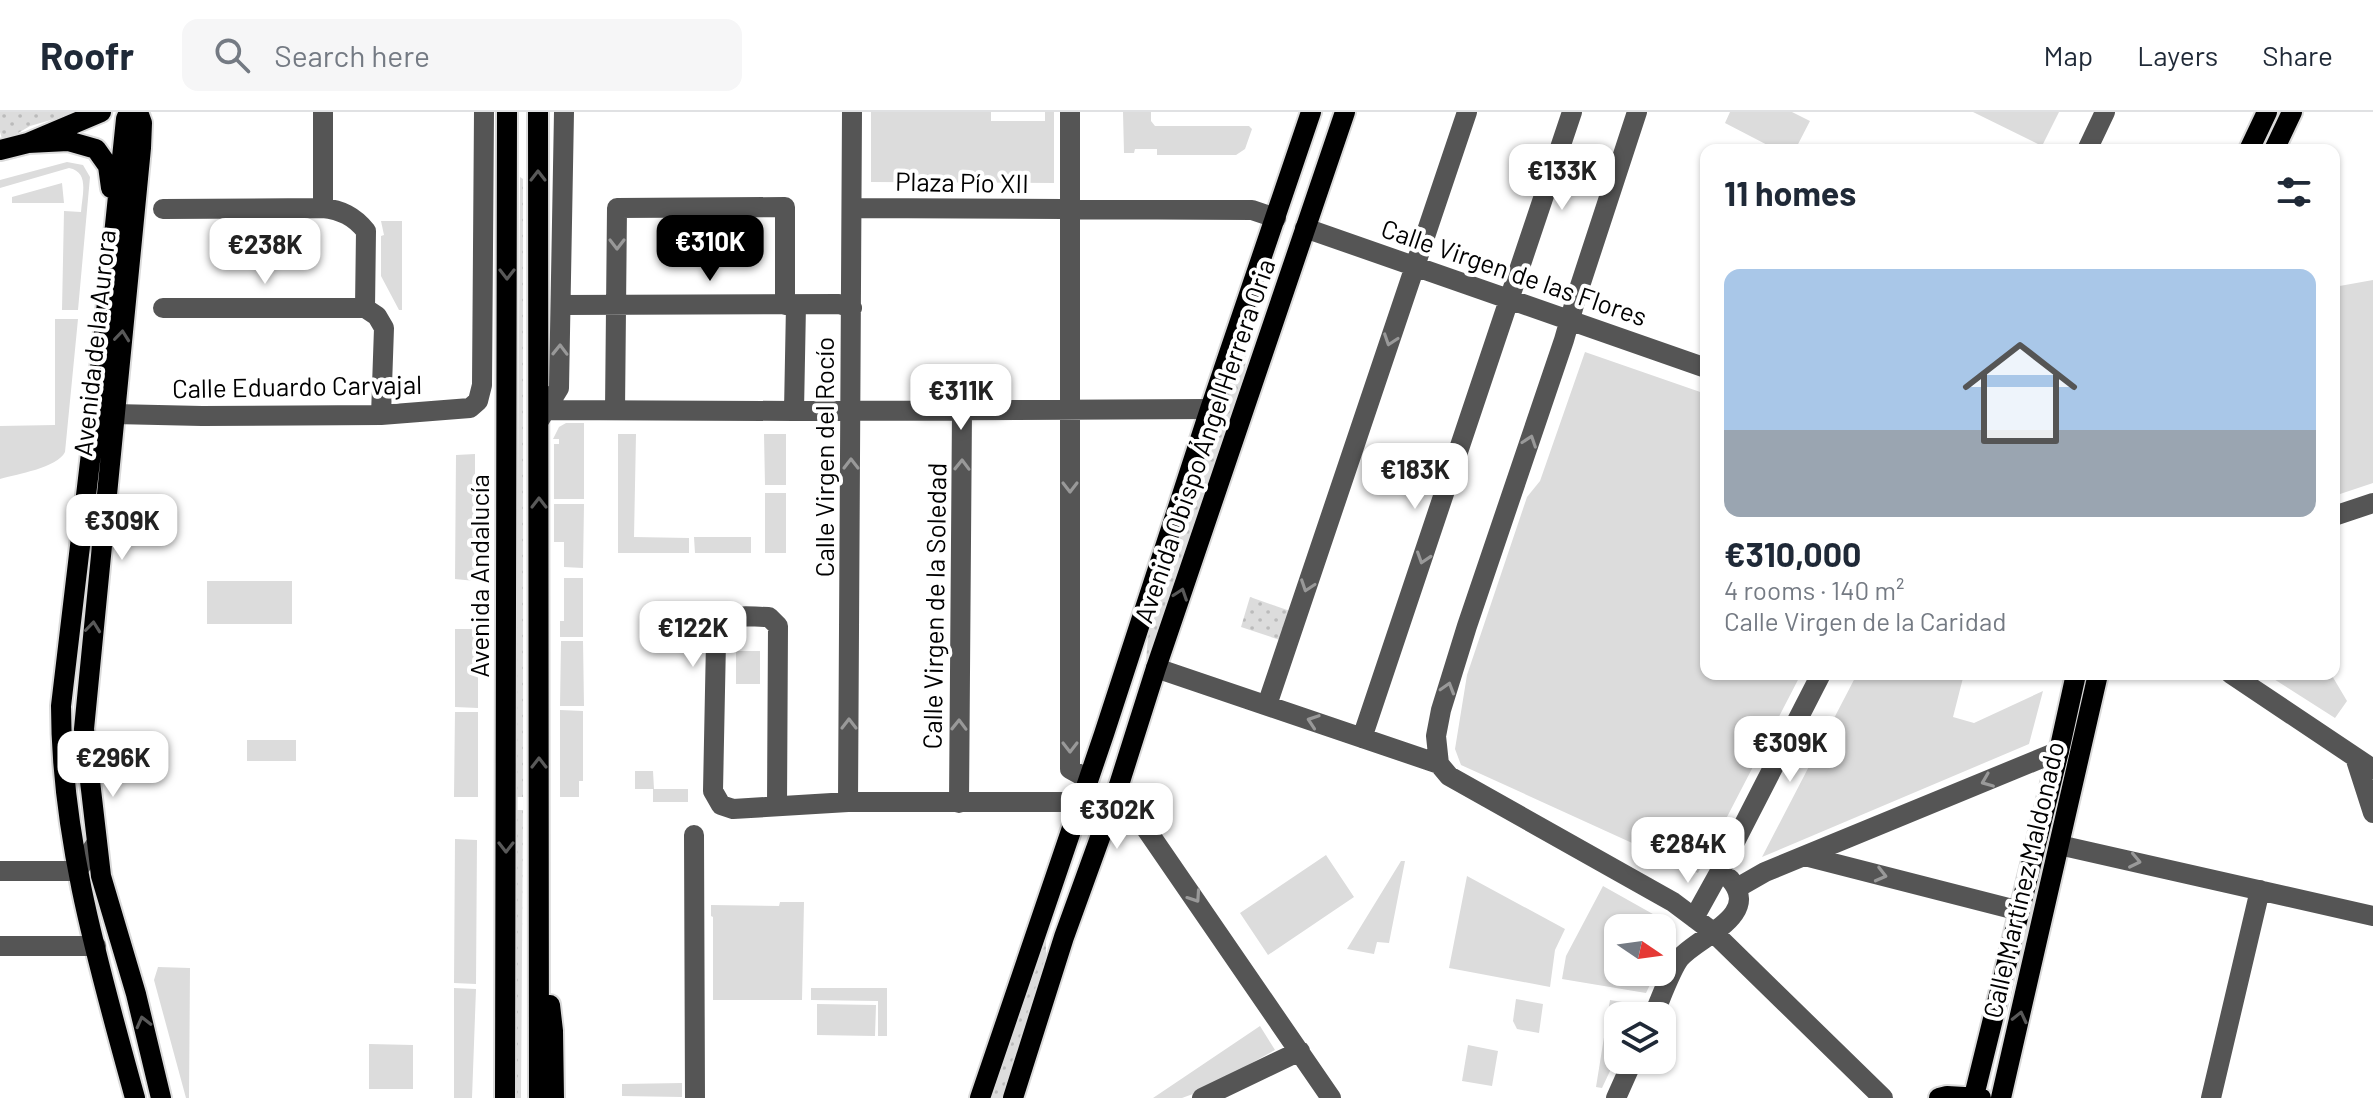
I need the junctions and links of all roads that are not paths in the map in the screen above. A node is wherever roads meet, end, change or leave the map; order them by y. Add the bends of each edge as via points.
1 (101, 112) edge
2 (129, 112) edge
3 (138, 112) edge
4 (323, 112) edge
5 (484, 112) edge
6 (507, 112) edge
7 (538, 112) edge
8 (564, 112) edge
9 (852, 112) edge
10 (1070, 112) edge
11 (1311, 112) edge
12 (1345, 112) edge
13 (1467, 112) edge
14 (1572, 112) edge
15 (1637, 112) edge
16 (2105, 112) edge
17 (2267, 112) edge
18 (2292, 112) edge
19 (28, 143) junction
20 (2090, 144) edge
21 (2252, 144) edge
22 (2277, 144) edge
23 (0, 150) edge
24 (323, 208) junction
25 (852, 208) junction
26 (115, 209) junction
27 (163, 209) dead end
28 (1071, 211) junction
29 (1276, 218) junction
30 (1305, 228) junction
31 (1415, 266) junction
32 (1510, 298) junction
33 (561, 305) junction
34 (617, 305) junction
35 (790, 305) junction
36 (163, 308) dead end
37 (365, 308) junction
38 (852, 308) junction
39 (1570, 319) junction
40 (1700, 366) edge
41 (1070, 409) junction
42 (1210, 409) junction
43 (615, 410) junction
44 (852, 410) junction
45 (962, 410) junction
46 (794, 411) junction
47 (114, 414) junction
48 (381, 415) junction
49 (542, 416) junction
50 (2363, 506) edge
51 (2340, 514) edge
52 (2373, 522) edge
53 (1156, 668) junction
54 (1818, 680) edge
55 (2075, 680) edge
56 (2097, 680) edge
57 (2240, 680) edge
58 (1267, 705) junction
59 (1104, 734) junction
60 (1362, 738) junction
61 (84, 747) junction
62 (2059, 751) junction
63 (2355, 757) junction
64 (63, 762) junction
65 (1439, 764) junction
66 (2373, 769) edge
67 (1088, 779) junction
68 (1118, 788) junction
69 (848, 802) junction
70 (1079, 802) junction
71 (959, 803) junction
72 (777, 806) junction
73 (2373, 813) edge
74 (694, 835) dead end
75 (96, 844) junction
76 (2059, 845) junction
77 (1805, 856) junction
78 (0, 871) edge
79 (77, 871) junction
80 (1719, 873) junction
81 (1737, 888) junction
82 (2260, 890) junction
83 (1076, 899) junction
84 (2020, 911) junction
85 (2373, 916) edge
86 (1694, 918) junction
87 (1713, 932) junction
88 (540, 938) junction
89 (0, 946) edge
90 (96, 946) junction
91 (1659, 1002) edge
92 (506, 1039) junction
93 (1300, 1051) junction
94 (1627, 1074) edge
95 (1978, 1097) edge
96 (135, 1098) edge
97 (161, 1098) edge
98 (492, 1098) edge
99 (505, 1098) edge
100 (539, 1098) edge
101 (554, 1098) edge
102 (695, 1098) edge
103 (980, 1098) edge
104 (1013, 1098) edge
105 (1202, 1098) edge
106 (1331, 1098) edge
107 (1616, 1098) edge
108 (1883, 1098) edge
109 (1939, 1098) edge
110 (2001, 1098) edge
111 (2211, 1098) edge

1 - 19 main road
2 - 26 main road, Avenida de la Aurora
47 -> 3 main road, Avenida de la Aurora via 141,148
4 - 24 street
5 - 48 street, Calle Eduardo Carvajal via 478,401 457,410
6 -> 92 main road, Avenida Andalucía
49 -> 7 main road
8 - 33 street
9 - 25 street, Calle Virgen del Rocío
10 - 28 street
11 - 29 main road, Avenida Obispo Ángel Herrera Oria
12 - 30 main road, Avenida Obispo Ángel Herrera Oria
13 - 31 street
14 - 32 street
15 - 39 street
16 - 20 street
17 - 21 main road
18 - 22 main road
19 - 23 main road
19 - 26 main road, Avenida de la Aurora via 68,141 96,149 108,166
24 - 27 street
24 - 37 street via 346,214 366,231
25 - 28 street, Plaza Pío XII
25 - 38 street, Calle Virgen del Rocío
26 - 64 main road, Avenida de la Aurora via 61,706
28 - 29 street via 1252,210
28 - 41 street
29 - 30 main road
29 - 42 main road, Avenida Obispo Ángel Herrera Oria
30 - 31 street, Calle Virgen de las Flores
53 -> 30 main road, Avenida Obispo Ángel Herrera Oria
31 - 32 street, Calle Virgen de las Flores
31 -> 58 street
32 - 39 street, Calle Virgen de las Flores
32 -> 60 street
33 - 34 street
49 -> 33 street via 559,388
34 - 35 street
35 -> 34 street via 785,207 617,208
34 - 43 street
35 - 38 street
35 - 46 street
36 - 37 street
37 - 48 street via 384,328
38 - 44 street, Calle Virgen del Rocío
39 - 40 street, Calle Virgen de las Flores
65 -> 39 street via 1436,736 1441,710
41 - 42 street
41 - 45 street
41 -> 67 street via 1070,769
42 - 59 main road, Avenida Obispo Ángel Herrera Oria
43 - 46 street
43 - 49 street
44 - 45 street
44 - 46 street
69 -> 44 street, Calle Virgen del Rocío
71 -> 45 street, Calle Virgen de la Soledad
47 - 48 street, Calle Eduardo Carvajal
61 -> 47 main road, Avenida de la Aurora
88 -> 49 main road
50 - 51 street
50 - 52 street
53 - 58 street
53 - 68 main road, Avenida Obispo Ángel Herrera Oria
54 - 80 street
55 - 62 main road, Calle Martínez Maldonado
56 - 76 main road, Calle Martínez Maldonado
57 - 63 street
60 -> 58 street
59 - 67 main road, Avenida Obispo Ángel Herrera Oria
59 - 68 main road, Avenida Obispo Ángel Herrera Oria via 1104,767
60 - 65 street
61 - 64 main road
61 - 75 main road, Avenida de la Aurora
62 -> 77 street
62 - 84 main road, Calle Martínez Maldonado
63 - 66 street
63 - 73 street
64 - 79 main road, Avenida de la Aurora
65 - 86 street via 1449,776
67 - 68 main road
67 - 70 main road, Avenida Obispo Ángel Herrera Oria
68 - 83 main road, Avenida Obispo Ángel Herrera Oria
68 -> 93 street
69 - 71 street
69 - 72 street
70 - 71 street
70 - 83 main road via 1087,822
70 - 103 main road, Avenida Obispo Ángel Herrera Oria
72 - 72 street via 778,626 769,617 734,617 723,624 716,641 713,791 721,805 733,809
74 - 102 street
75 - 79 street
97 -> 75 main road, Avenida de la Aurora
76 -> 82 street
110 -> 76 main road, Calle Martínez Maldonado
77 - 81 street
77 -> 84 street
78 - 79 street
79 - 90 main road, Avenida de la Aurora
80 - 81 street
80 - 86 street
81 - 87 street via 1739,903 1727,923
82 - 85 street
82 - 111 street
83 - 104 main road, Avenida Obispo Ángel Herrera Oria
84 - 95 main road, Calle Martínez Maldonado
86 - 87 street
87 - 91 street via 1679,959
87 - 108 street
88 - 100 main road
88 - 101 main road via 553,1031
89 - 90 street
90 - 96 main road, Avenida de la Aurora
92 - 98 main road, Avenida Andalucía
92 - 99 main road, Avenida Andalucía
93 - 105 street
93 - 106 street
94 - 107 street
95 - 109 main road

